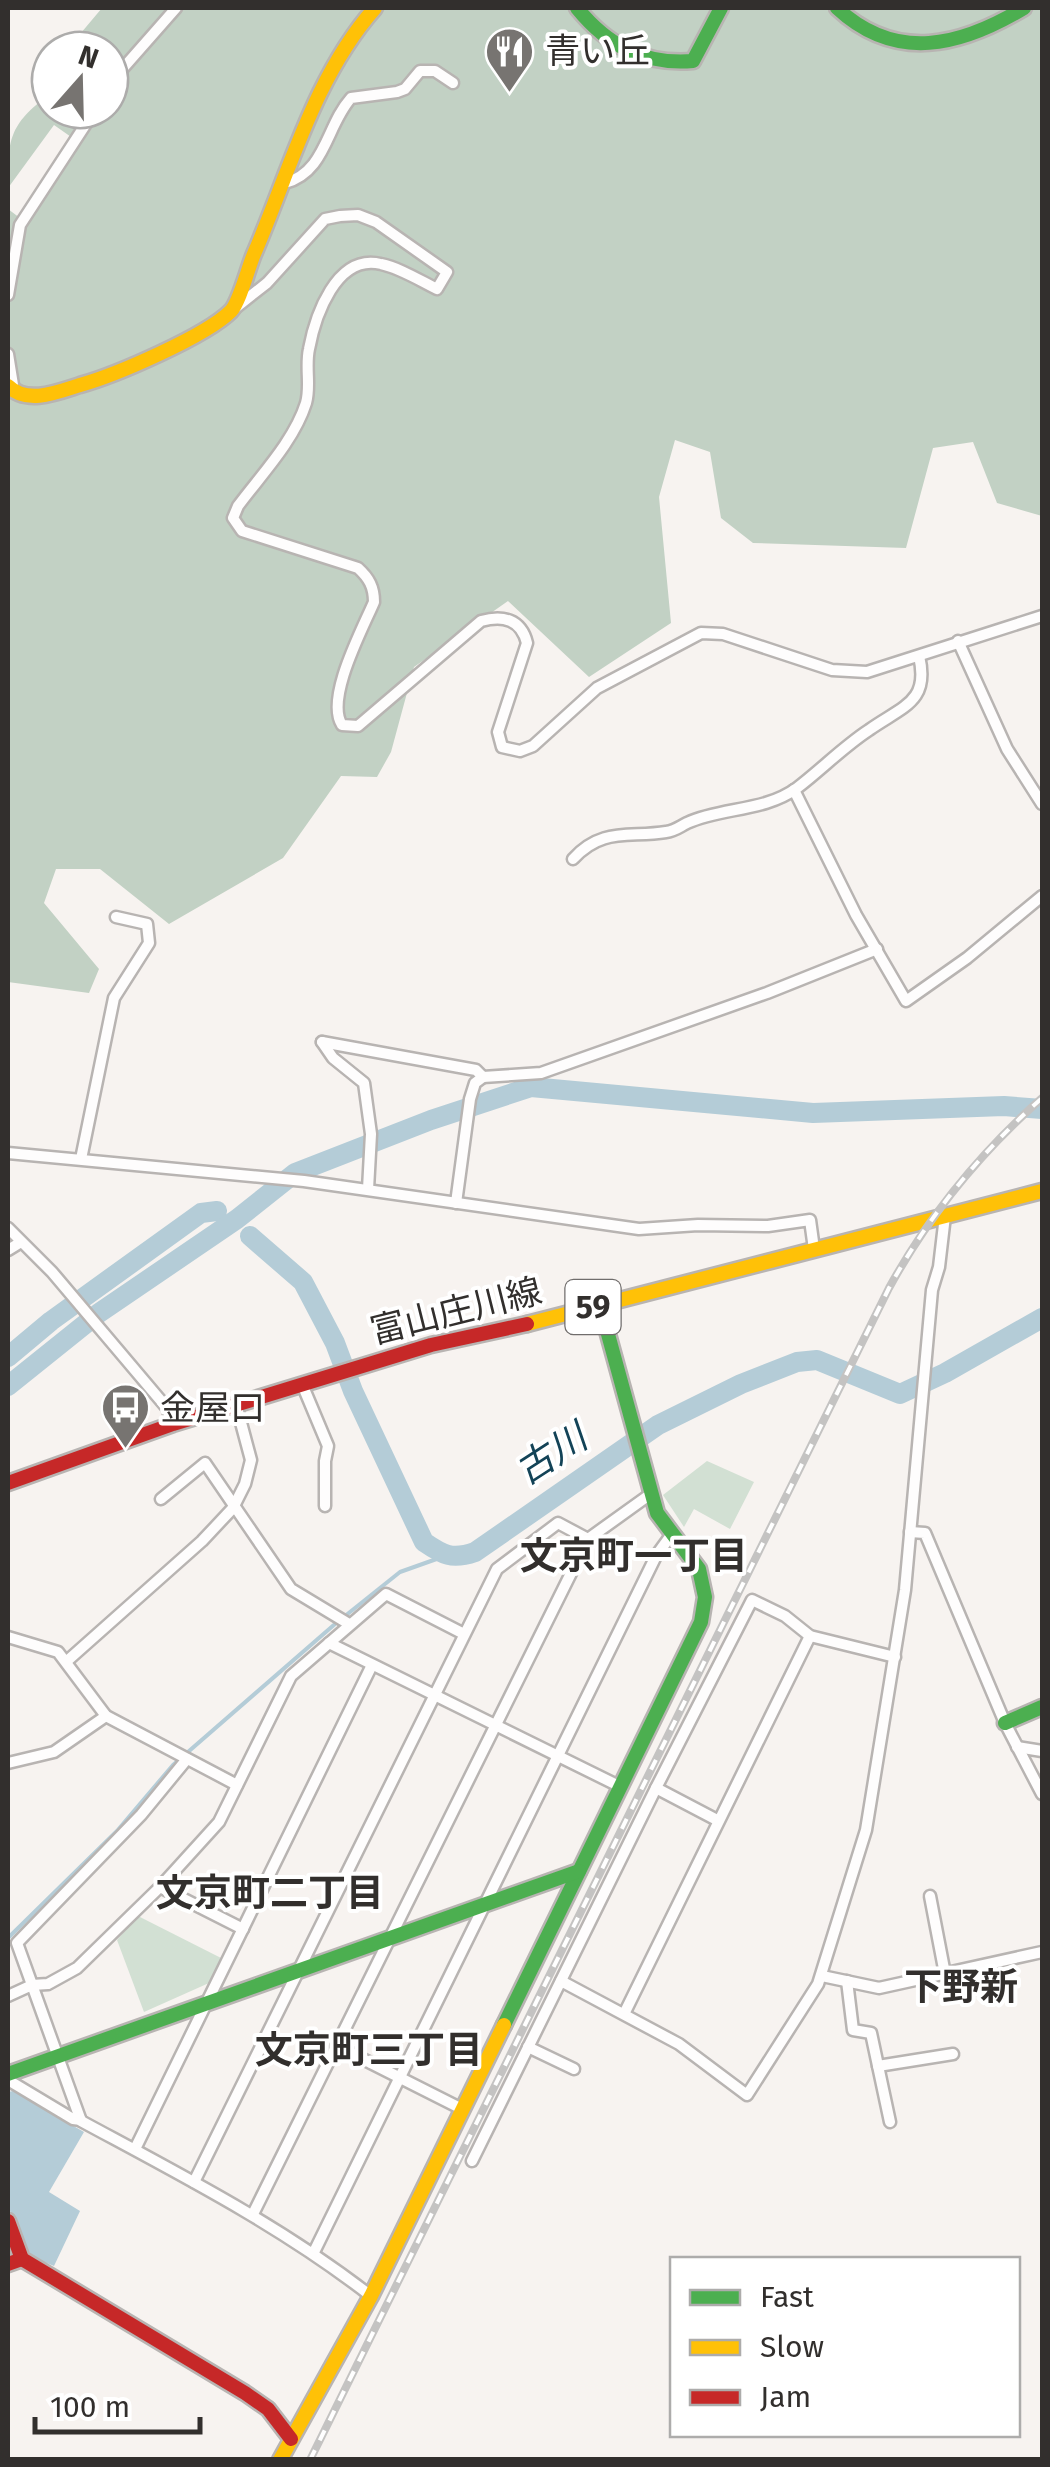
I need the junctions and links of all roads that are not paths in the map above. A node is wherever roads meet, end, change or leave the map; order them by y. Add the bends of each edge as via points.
1 (176, 8) edge
2 (376, 8) edge
3 (577, 8) edge
4 (720, 8) edge
5 (837, 8) edge
6 (1024, 8) edge
7 (130, 60) edge
8 (453, 83) dead end
9 (82, 130) edge
10 (285, 183) junction
11 (8, 294) edge
12 (233, 309) junction
13 (8, 357) edge
14 (11, 389) edge
15 (1042, 616) edge
16 (958, 641) junction
17 (919, 656) junction
18 (794, 790) junction
19 (1042, 804) edge
20 (573, 859) dead end
21 (1042, 896) edge
22 (116, 917) dead end
23 (876, 949) junction
24 (483, 1077) junction
25 (8, 1152) edge
26 (81, 1160) junction
27 (368, 1189) junction
28 (1042, 1191) edge
29 (456, 1203) junction
30 (945, 1216) junction
31 (8, 1228) edge
32 (21, 1242) junction
33 (8, 1250) edge
34 (814, 1250) junction
35 (600, 1305) junction
36 (302, 1384) junction
37 (236, 1404) junction
38 (172, 1424) junction
39 (8, 1483) edge
40 (652, 1493) junction
41 (161, 1499) dead end
42 (325, 1506) dead end
43 (233, 1508) junction
44 (910, 1532) junction
45 (672, 1534) junction
46 (588, 1539) junction
47 (350, 1624) junction
48 (464, 1634) junction
49 (810, 1636) junction
50 (8, 1637) edge
51 (329, 1643) junction
52 (895, 1656) junction
53 (67, 1661) junction
54 (372, 1666) junction
55 (434, 1696) junction
56 (1042, 1708) edge
57 (106, 1716) junction
58 (1004, 1723) junction
59 (496, 1728) junction
60 (1018, 1747) junction
61 (1042, 1752) edge
62 (557, 1757) junction
63 (188, 1759) junction
64 (8, 1763) edge
65 (237, 1785) junction
66 (620, 1787) junction
67 (656, 1788) junction
68 (1042, 1794) edge
69 (718, 1820) junction
70 (579, 1870) junction
71 (160, 1887) junction
72 (930, 1896) dead end
73 (485, 1903) junction
74 (242, 1929) junction
75 (392, 1937) junction
76 (1042, 1952) edge
77 (298, 1970) junction
78 (945, 1974) junction
79 (822, 1976) junction
80 (561, 1981) junction
81 (846, 1982) junction
82 (32, 1985) junction
83 (8, 1996) edge
84 (206, 2003) junction
85 (625, 2012) junction
86 (338, 2046) junction
87 (528, 2047) junction
88 (953, 2054) dead end
89 (57, 2056) junction
90 (878, 2066) junction
91 (574, 2070) dead end
92 (8, 2077) edge
93 (399, 2077) junction
94 (462, 2109) junction
95 (81, 2120) junction
96 (890, 2122) dead end
97 (135, 2150) junction
98 (472, 2160) dead end
99 (194, 2182) junction
100 (253, 2214) junction
101 (8, 2221) edge
102 (314, 2252) junction
103 (15, 2261) edge
104 (370, 2296) junction
105 (291, 2440) junction
106 (280, 2460) edge

1 - 7 street
2 - 10 street via 356,28 308,114
3 - 4 street via 615,45 652,62 675,64 693,61
5 - 6 street via 860,29 925,45 984,31
8 - 10 street via 435,71 420,71 405,89 351,98 316,162
9 - 11 street via 20,225
10 - 12 street
12 - 14 street via 180,343 85,384 36,397
12 - 17 street via 267,283 325,219 340,216 376,222 447,272 437,289 379,263 358,266 338,280 309,349 299,420 233,518 242,531 368,576 374,602 338,693 342,725 358,726 494,617 518,624 527,643 498,732 502,747 520,752 597,688 700,633 724,634 850,673
13 - 14 street
15 - 16 street
16 - 17 street
16 - 19 street via 1007,749
17 - 18 street via 924,675 918,696
18 - 20 street via 664,833 610,835
18 - 23 street
21 - 23 street via 906,1001
22 - 26 street via 147,924 148,943 114,998
23 - 24 street via 541,1073
24 - 27 street via 476,1070 322,1042 364,1083 371,1134
24 - 29 street via 470,1099
25 - 26 street
26 - 27 street
27 - 29 street
28 - 30 street, 富山庄川線 / 59
29 - 34 street via 638,1229 803,1219 810,1220
30 - 34 street, 富山庄川線 / 59
30 - 44 street
31 - 32 street
32 - 33 street
32 - 38 street via 167,1408
34 - 35 street, 富山庄川線 / 59
35 - 36 street, 富山庄川線 / 59
35 - 40 street
36 - 37 street, 富山庄川線 / 59
36 - 42 street via 328,1446
37 - 38 street, 富山庄川線 / 59
37 - 43 street via 251,1460
38 - 39 street, 富山庄川線 / 59
40 - 45 street
40 - 46 street
41 - 43 street via 206,1463
43 - 47 street via 291,1588
43 - 53 street
44 - 52 street
44 - 58 street via 924,1533
45 - 62 street
45 - 66 street via 699,1569 701,1622
46 - 48 street via 558,1523 507,1558
46 - 59 street
47 - 48 street via 386,1594
47 - 51 street
48 - 55 street
49 - 52 street
49 - 67 street via 752,1600
49 - 69 street
50 - 53 street
51 - 54 street
51 - 65 street via 291,1676
52 - 79 street via 866,1830
53 - 57 street
54 - 55 street
54 - 74 street
55 - 59 street
55 - 77 street
56 - 58 street
57 - 63 street
57 - 64 street via 54,1752
58 - 60 street
59 - 62 street
59 - 75 street
60 - 61 street
60 - 68 street
62 - 66 street
62 - 73 street
63 - 65 street
63 - 82 street via 17,1943
65 - 71 street via 219,1822
66 - 70 street
67 - 69 street
67 - 80 street
69 - 85 street
70 - 73 street
70 - 94 street
71 - 74 street
71 - 82 street via 77,1968
72 - 78 street
73 - 75 street
73 - 93 street
74 - 84 street
75 - 77 street
75 - 86 street
76 - 78 street
77 - 84 street
77 - 99 street
78 - 81 street via 879,1988
79 - 81 street
79 - 85 street via 746,2095
80 - 85 street
80 - 87 street
81 - 90 street via 853,2030 871,2033
82 - 83 street
82 - 89 street
84 - 89 street
84 - 97 street
86 - 93 street
86 - 100 street
87 - 91 street
87 - 98 street
88 - 90 street
89 - 92 street
89 - 95 street
90 - 96 street
92 - 95 street
93 - 94 street
93 - 102 street
94 - 104 street
95 - 97 street
97 - 99 street
99 - 100 street
100 - 102 street
101 - 103 street
102 - 104 street
103 - 105 street via 245,2393 268,2409
104 - 105 street
105 - 106 street

